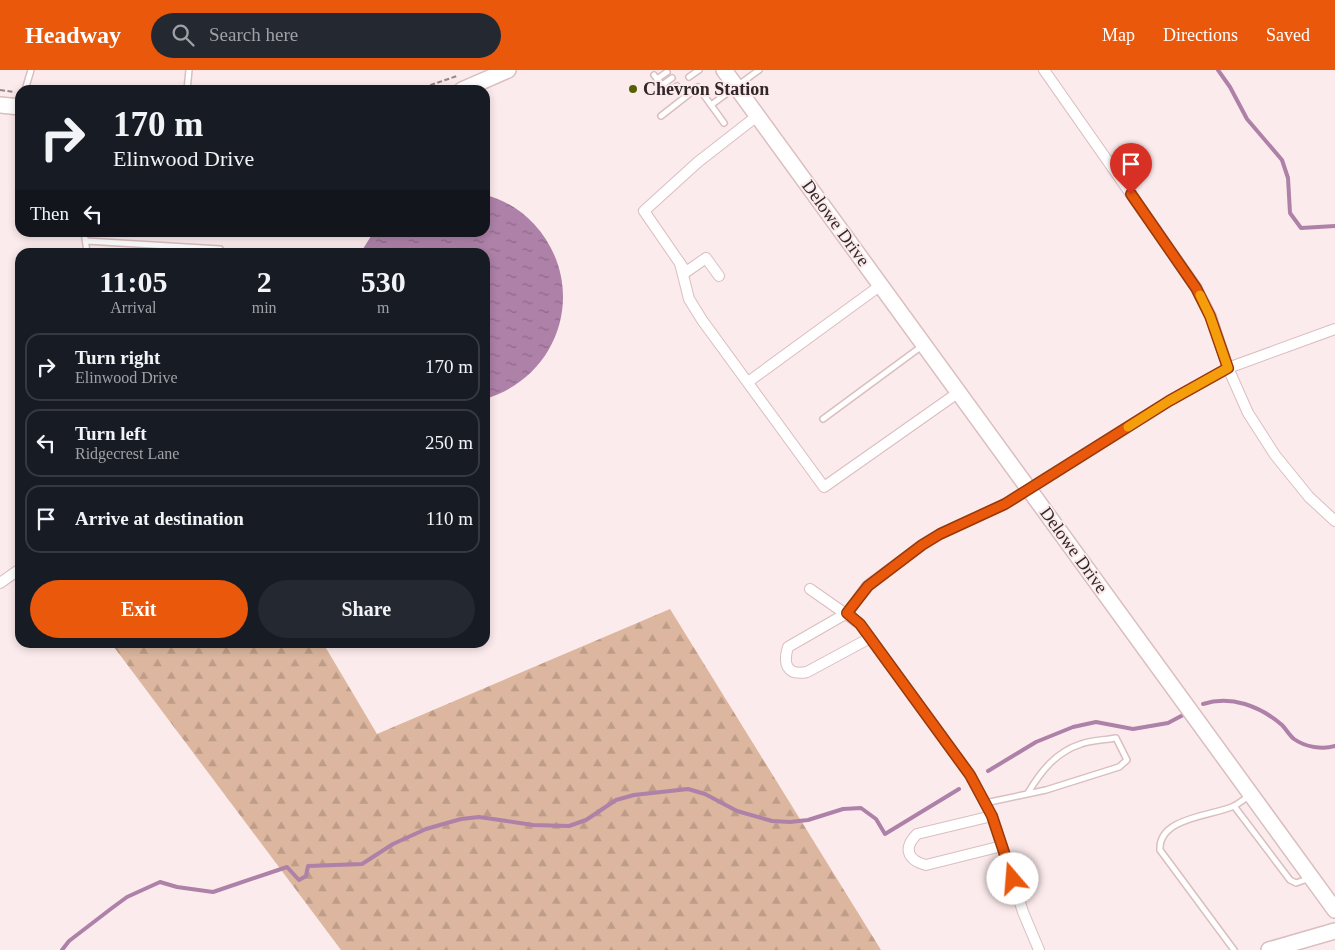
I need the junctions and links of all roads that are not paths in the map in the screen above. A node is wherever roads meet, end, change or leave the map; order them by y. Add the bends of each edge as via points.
1 (31, 70) edge
2 (189, 70) edge
3 (508, 70) edge
4 (699, 70) edge
5 (724, 70) edge
6 (1044, 70) edge
7 (756, 71) edge
8 (667, 72) dead end
9 (689, 77) dead end
10 (672, 78) dead end
11 (460, 83) edge
12 (26, 85) edge
13 (188, 85) edge
14 (662, 85) junction
15 (677, 86) dead end
16 (736, 86) junction
17 (0, 105) edge
18 (711, 105) junction
19 (15, 106) edge
20 (661, 116) dead end
21 (758, 116) junction
22 (724, 123) dead end
23 (85, 237) edge
24 (86, 241) junction
25 (87, 248) edge
26 (203, 248) edge
27 (680, 263) junction
28 (719, 276) dead end
29 (881, 285) junction
30 (1335, 329) edge
31 (924, 344) junction
32 (1228, 368) junction
33 (748, 382) junction
34 (959, 392) junction
35 (823, 419) dead end
36 (1030, 489) junction
37 (1335, 521) edge
38 (15, 572) edge
39 (0, 583) edge
40 (810, 589) dead end
41 (847, 613) junction
42 (870, 638) junction
43 (1028, 793) junction
44 (1251, 794) junction
45 (985, 803) junction
46 (1234, 806) junction
47 (992, 816) junction
48 (1002, 846) junction
49 (1312, 878) junction
50 (1335, 910) edge
51 (1335, 931) edge
52 (1039, 950) edge
53 (1234, 950) edge
54 (1268, 950) edge

1 - 12 lane
2 - 13 lane
3 - 11 street
4 - 9 lane
5 - 16 street, Delowe Drive
6 - 32 street via 1196,288 1210,316
7 - 16 lane
8 - 14 lane via 656,77
10 - 14 lane
14 - 15 lane via 668,92
16 - 18 lane
16 - 21 street, Delowe Drive
17 - 19 street
18 - 20 lane via 698,88
18 - 22 lane
21 - 27 street via 698,162 644,211
21 - 29 street, Delowe Drive
23 - 24 lane
24 - 25 lane
24 - 26 lane
27 - 28 street via 686,272 706,258
27 - 33 street via 689,299
29 - 31 street, Delowe Drive
29 - 33 street
30 - 32 street
31 - 34 street, Delowe Drive
31 - 35 lane
32 - 36 street via 1169,401
32 - 37 street via 1248,413 1274,455 1309,497
33 - 34 street via 824,487
34 - 36 street, Delowe Drive
36 - 41 street via 922,545 868,586
36 - 44 street, Delowe Drive
38 - 39 street
40 - 41 street
41 - 42 street
41 - 42 street via 788,647 787,666 800,673 807,672
42 - 45 street via 970,775
43 - 43 lane via 1118,767 1127,760 1116,738 1081,744 1052,759
43 - 45 lane
44 - 46 lane
44 - 49 street, Delowe Drive
45 - 47 street
46 - 49 lane via 1290,880 1296,883
46 - 53 lane via 1191,818 1168,830 1162,836 1160,850
47 - 48 street
47 - 48 street via 917,834 909,842 908,853 915,862 926,865
48 - 52 street
49 - 50 street, Delowe Drive
51 - 54 street

